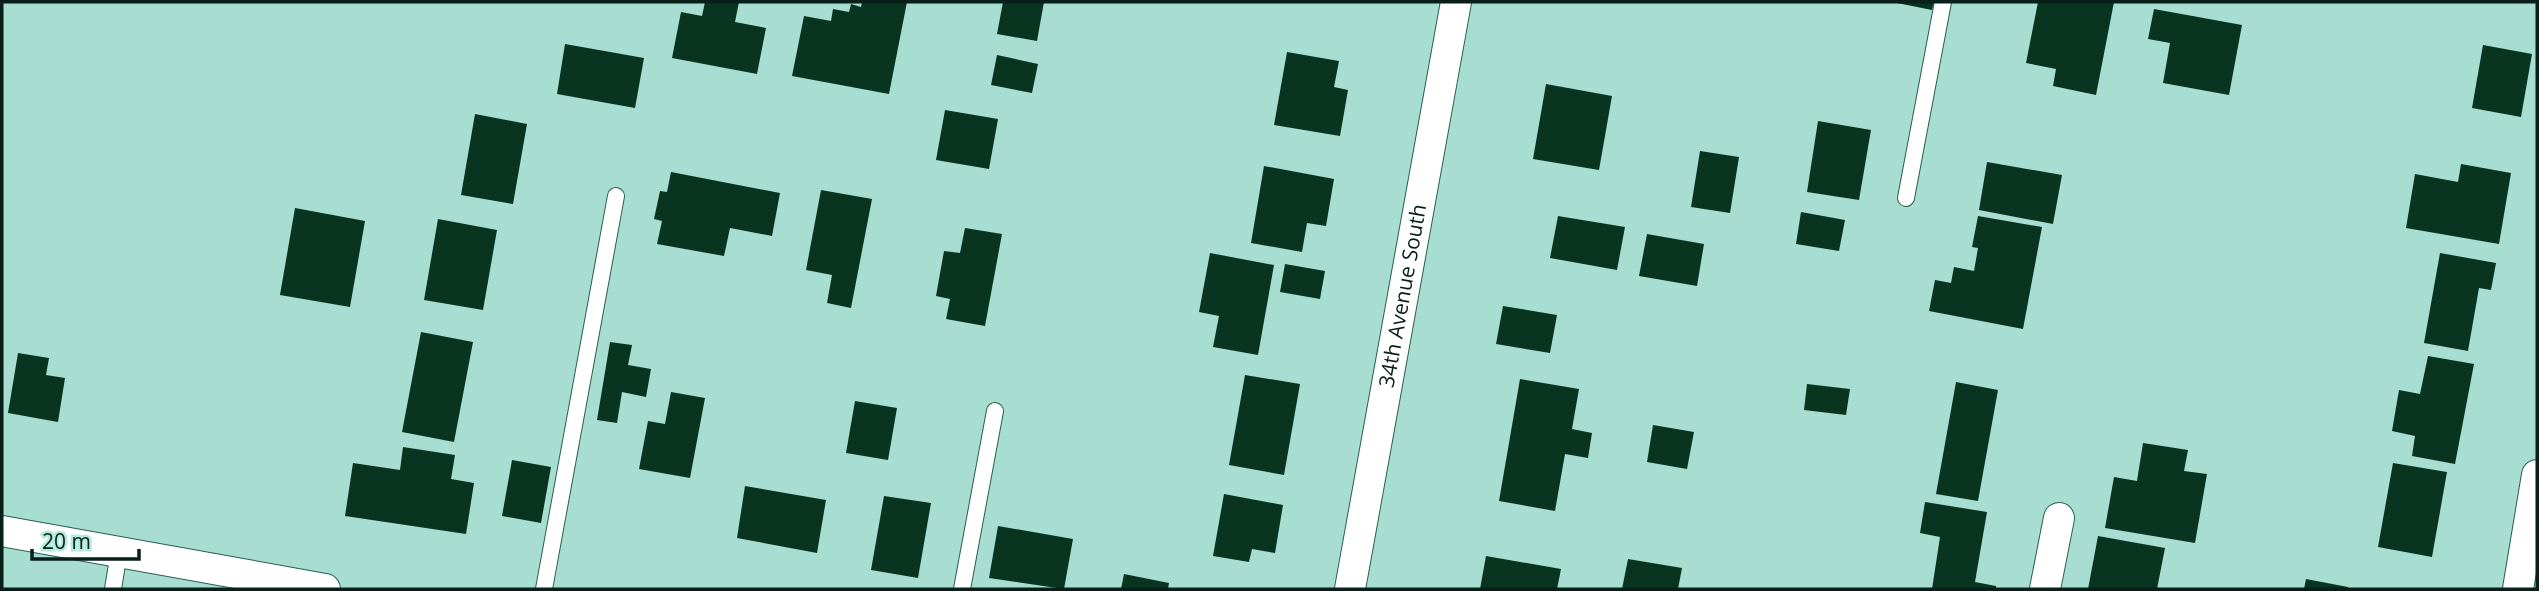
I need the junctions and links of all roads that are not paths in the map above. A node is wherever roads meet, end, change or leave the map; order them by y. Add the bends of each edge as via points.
1 (1456, 2) edge
2 (1943, 2) edge
3 (616, 196) dead end
4 (1906, 198) dead end
5 (995, 411) dead end
6 (2537, 475) edge
7 (2059, 518) dead end
8 (2, 531) edge
9 (119, 552) junction
10 (113, 589) edge
11 (326, 589) edge
12 (544, 589) edge
13 (962, 589) edge
14 (1350, 589) edge
15 (2045, 589) edge
16 (2518, 589) edge

1 - 14 street, 34th Avenue South
2 - 4 lane
3 - 12 lane
5 - 13 lane
6 - 16 street
7 - 15 street
8 - 9 street
9 - 10 lane
9 - 11 street

